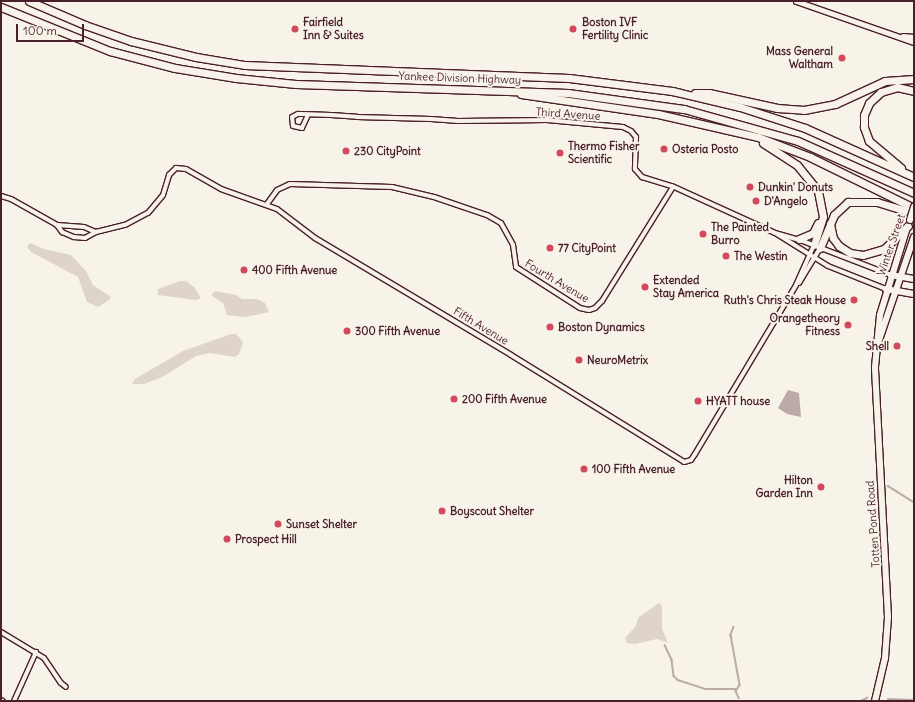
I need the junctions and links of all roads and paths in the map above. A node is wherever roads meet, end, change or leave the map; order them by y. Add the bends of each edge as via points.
1 (29, 1) edge
2 (796, 1) edge
3 (1, 8) edge
4 (898, 35) junction
5 (914, 37) edge
6 (914, 42) edge
7 (914, 79) edge
8 (506, 90) junction
9 (914, 91) edge
10 (679, 93) junction
11 (308, 115) junction
12 (742, 134) junction
13 (911, 175) edge
14 (673, 187) junction
15 (816, 187) junction
16 (914, 193) edge
17 (1, 196) edge
18 (268, 204) junction
19 (914, 207) edge
20 (914, 213) edge
21 (909, 223) junction
22 (830, 224) junction
23 (57, 225) junction
24 (96, 232) junction
25 (775, 233) junction
26 (914, 237) edge
27 (799, 239) junction
28 (817, 247) junction
29 (810, 256) junction
30 (815, 259) junction
31 (891, 275) junction
32 (900, 277) junction
33 (914, 279) edge
34 (796, 285) junction
35 (886, 290) junction
36 (894, 292) junction
37 (914, 294) edge
38 (877, 344) junction
39 (1, 632) edge
40 (36, 652) junction
41 (66, 687) dead end
42 (14, 701) edge
43 (875, 701) edge

1 - 10 highway, Yankee Division Highway via 85,25 132,41 196,57 245,65 570,78
2 - 4 street
3 - 8 highway, Yankee Division Highway via 104,49 206,74 296,84
4 - 5 street
4 - 6 street
7 - 10 highway via 885,81 835,104 804,110 777,108 709,93
8 - 12 highway via 542,99 658,114
8 - 16 highway, Yankee Division Highway via 618,98 717,116 813,147
9 - 13 highway via 897,87 881,92 869,104 864,119 865,131 871,143
10 - 13 highway, Yankee Division Highway via 740,107 800,126
11 - 11 street, Third Avenue via 306,125 302,128 293,126 291,120 295,115
11 - 14 street, Third Avenue via 465,122 547,120 620,127 630,130 636,137 635,166 638,174
12 - 15 highway via 787,158 803,171
12 - 19 highway via 802,154
14 - 18 street, Fourth Avenue via 602,301 589,310 580,308 516,267 513,245 501,223 487,215 438,198 392,187 290,184 277,190
14 - 25 street, Third Avenue
15 - 27 highway via 820,210 818,224 812,233
15 - 28 highway via 824,213
17 - 23 street
18 - 24 street, Fifth Avenue via 221,189 186,169 176,168 169,175 163,195 148,213 125,225
18 - 34 street, Fifth Avenue via 315,238 511,354 677,460 686,462 695,454
19 - 21 main road, Winter Street, bridge
20 - 22 highway via 882,203 853,200 841,206
21 - 22 highway via 884,249 863,255 841,248 834,240
21 - 31 main road, Winter Street
22 - 28 highway
23 - 24 street via 84,227
23 - 24 street via 62,232 74,237 85,238
25 - 27 street, Third Avenue
25 - 29 street, Third Avenue
26 - 32 main road, Winter Street
27 - 28 street, Third Avenue
28 - 29 street
28 - 30 street
28 - 31 street, Third Avenue
29 - 30 street, Third Avenue
29 - 34 street
30 - 34 street
30 - 35 street, Third Avenue
31 - 32 main road
31 - 35 main road, Winter Street
32 - 33 main road
32 - 36 main road, Winter Street
35 - 36 main road
35 - 38 main road, Totten Pond Road via 878,321
36 - 37 main road
36 - 38 main road, Totten Pond Road
38 - 43 main road, Totten Pond Road via 874,390 888,625 885,658
39 - 40 street
40 - 41 street via 49,663 60,683
40 - 42 street

